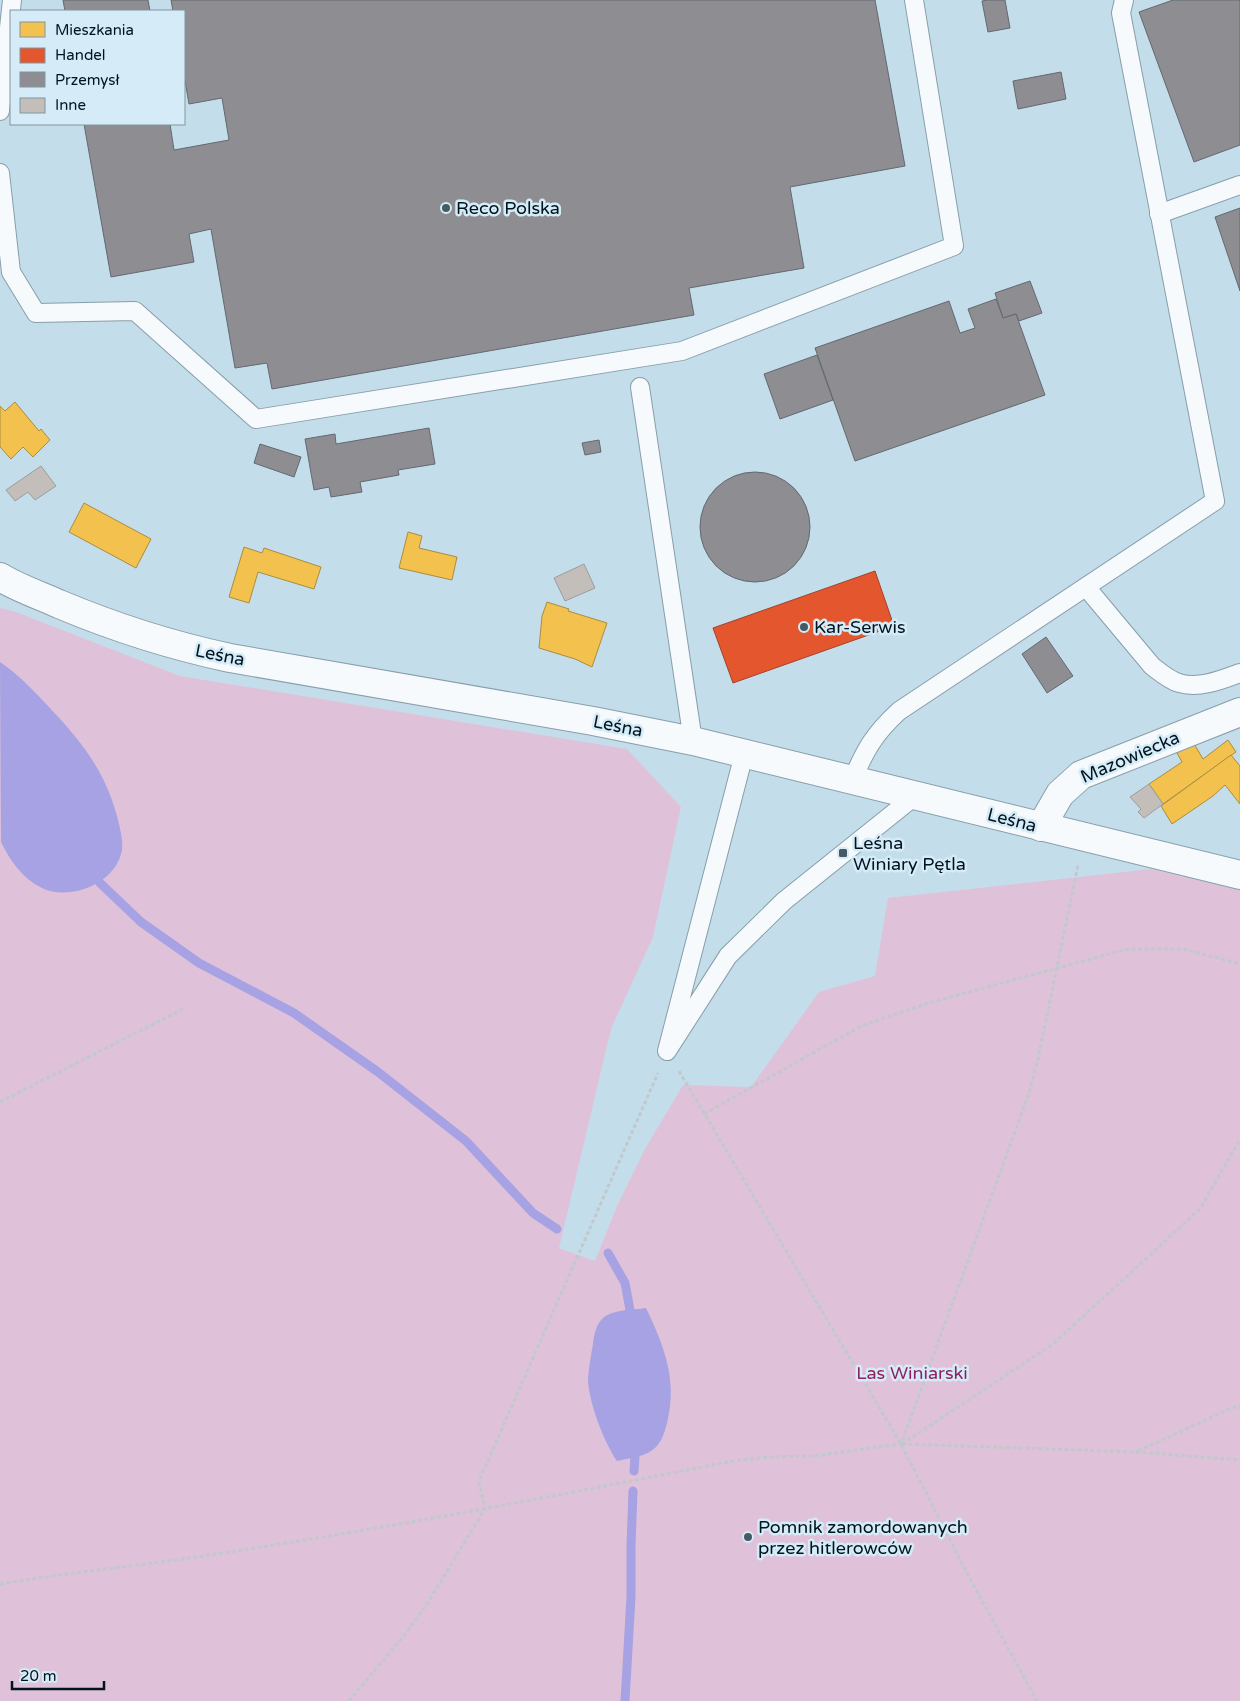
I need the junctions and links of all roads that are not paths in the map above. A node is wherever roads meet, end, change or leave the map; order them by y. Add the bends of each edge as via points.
1 (914, 0) edge
2 (1124, 0) edge
3 (10, 18) edge
4 (0, 111) edge
5 (0, 173) edge
6 (1240, 185) edge
7 (1159, 214) junction
8 (640, 387) dead end
9 (0, 576) edge
10 (1086, 587) junction
11 (1240, 673) edge
12 (1240, 712) edge
13 (693, 742) junction
14 (744, 754) junction
15 (852, 781) junction
16 (915, 796) junction
17 (1041, 827) junction
18 (1240, 875) edge

1 - 5 lane via 954,246 682,351 256,419 135,311 36,313 11,272
2 - 7 lane via 1121,13
3 - 4 lane
6 - 7 lane
7 - 10 lane via 1215,500
8 - 13 lane
9 - 13 street, Leśna via 92,618 187,649 593,721
10 - 11 lane via 1152,666 1178,683 1208,683
10 - 15 lane via 899,711 872,738
12 - 17 street, Mazowiecka via 1081,775 1060,794
13 - 14 street, Leśna
14 - 15 street, Leśna
14 - 16 lane via 667,1051 728,956 784,901
15 - 16 street, Leśna
16 - 17 street, Leśna
17 - 18 street, Leśna

